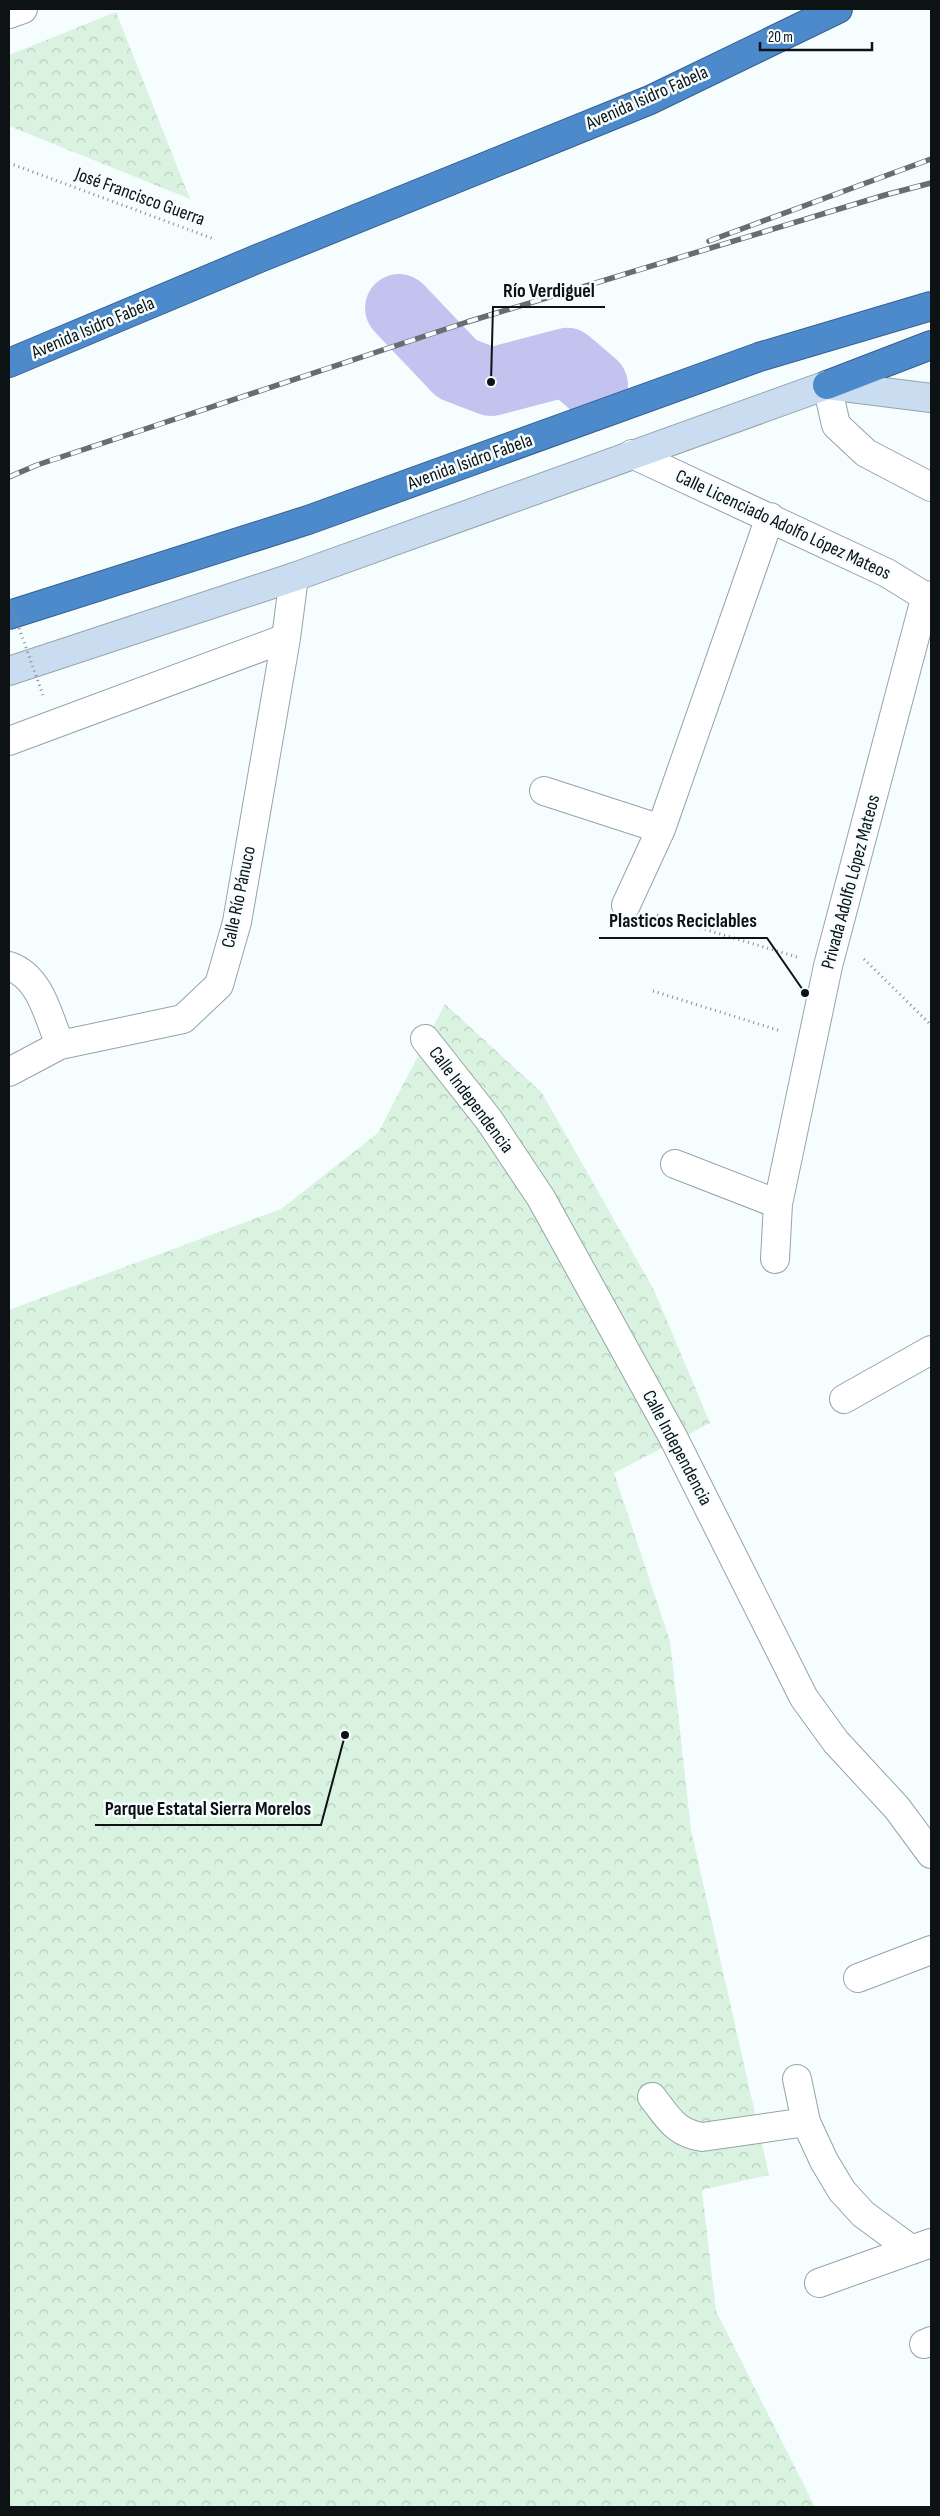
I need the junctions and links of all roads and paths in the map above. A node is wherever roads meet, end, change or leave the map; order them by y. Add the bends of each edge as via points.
1 (23, 9) edge
2 (838, 9) edge
3 (9, 14) edge
4 (9, 163) edge
5 (215, 240) dead end
6 (931, 306) edge
7 (931, 345) edge
8 (9, 363) edge
9 (827, 385) junction
10 (931, 398) edge
11 (632, 454) junction
12 (931, 487) edge
13 (770, 517) junction
14 (294, 577) junction
15 (929, 598) edge
16 (9, 600) edge
17 (9, 615) edge
18 (286, 638) junction
19 (9, 671) edge
20 (44, 698) dead end
21 (9, 741) edge
22 (544, 790) dead end
23 (661, 829) junction
24 (626, 905) joint
25 (837, 933) junction
26 (9, 966) edge
27 (828, 966) junction
28 (653, 991) dead end
29 (931, 1025) edge
30 (425, 1039) dead end
31 (813, 1041) junction
32 (60, 1045) junction
33 (9, 1072) edge
34 (675, 1164) dead end
35 (778, 1204) junction
36 (775, 1259) dead end
37 (931, 1350) edge
38 (844, 1399) dead end
39 (931, 1854) edge
40 (931, 1950) edge
41 (858, 1978) dead end
42 (797, 2079) dead end
43 (652, 2097) dead end
44 (806, 2122) junction
45 (921, 2246) edge
46 (819, 2282) dead end

1 - 3 street
2 - 8 highway, Avenida Isidro Fabela via 650,100
4 - 5 path, José Francisco Guerra
6 - 17 highway, Avenida Isidro Fabela via 759,357 308,520
7 - 9 highway
9 - 10 main road
9 - 11 main road
9 - 12 street via 836,426 866,453
11 - 13 street, Calle Licenciado Adolfo López Mateos
11 - 14 main road
13 - 15 street, Calle Licenciado Adolfo López Mateos
13 - 23 street
14 - 18 street, Calle Río Pánuco
14 - 19 main road
15 - 25 street, Privada Adolfo López Mateos
16 - 20 path, bridge
18 - 21 street
18 - 32 street, Calle Río Pánuco via 237,922 219,985 183,1019
22 - 23 street
23 - 24 street
24 - 27 path
25 - 27 street, Privada Adolfo López Mateos
25 - 29 path
26 - 32 street via 20,970 38,990
27 - 31 street, Privada Adolfo López Mateos
28 - 31 path
30 - 39 street, Calle Independencia via 489,1120 541,1198 673,1437 804,1698 836,1742 897,1808
31 - 35 street, Privada Adolfo López Mateos
32 - 33 street, Calle Río Pánuco
34 - 35 street
35 - 36 street, Privada Adolfo López Mateos
37 - 38 street
40 - 41 street
42 - 44 street
43 - 44 street via 674,2125 687,2135 702,2137
44 - 45 street via 842,2191 863,2214
45 - 46 street

